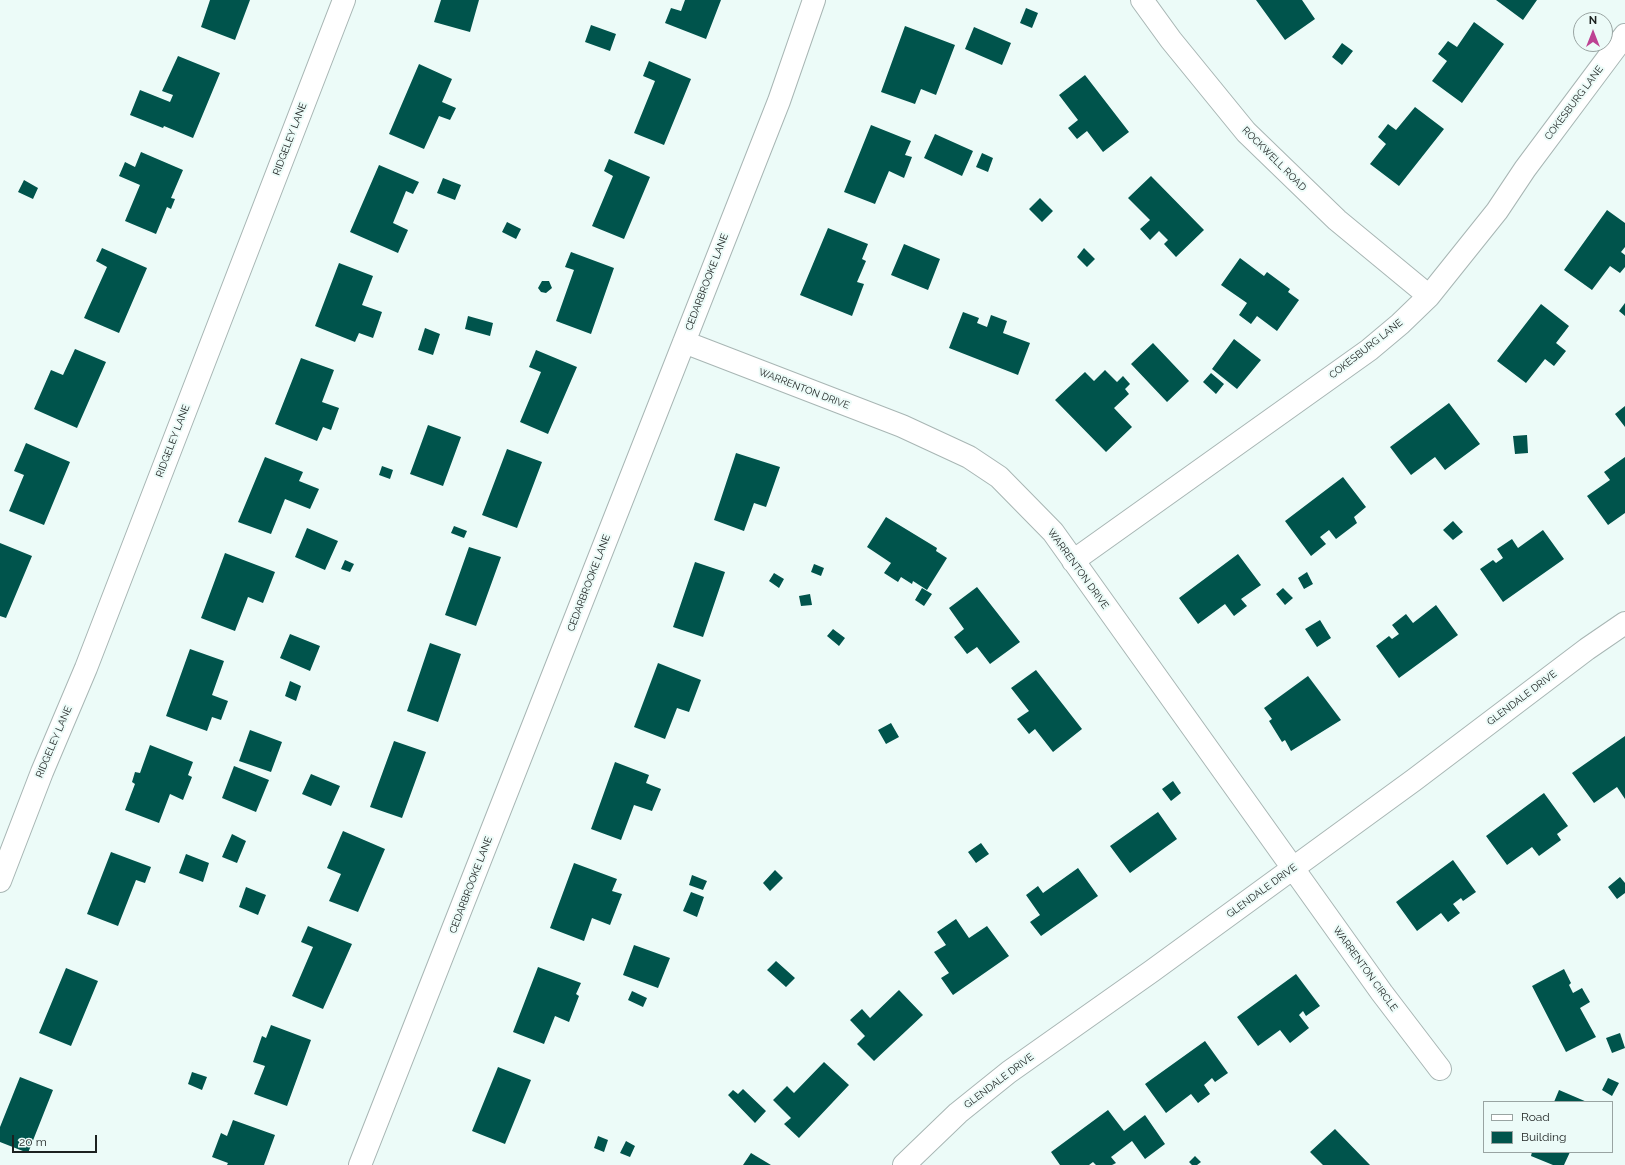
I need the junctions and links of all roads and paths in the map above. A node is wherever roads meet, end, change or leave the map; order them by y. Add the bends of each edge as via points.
1 (344, 0) edge
2 (814, 0) edge
3 (1142, 0) edge
4 (1625, 35) edge
5 (1429, 296) junction
6 (684, 342) junction
7 (1073, 561) junction
8 (1625, 623) edge
9 (1293, 868) junction
10 (0, 881) edge
11 (1440, 1069) dead end
12 (360, 1165) edge
13 (904, 1165) edge

1 - 10 street, RIDGELEY LANE via 86,668
2 - 6 street, CEDARBROOKE LANE via 779,101
3 - 5 street, ROCKWELL ROAD via 1246,132 1337,220
4 - 5 street, COKESBURG LANE via 1497,210
5 - 7 street, COKESBURG LANE via 1369,350
6 - 7 street, WARRENTON DRIVE via 902,426 969,457 999,477 1052,532
6 - 12 street, CEDARBROOKE LANE
7 - 9 street, WARRENTON DRIVE
8 - 9 street, GLENDALE DRIVE
9 - 11 street, WARRENTON CIRCLE
9 - 13 street, GLENDALE DRIVE via 1009,1072 958,1113

